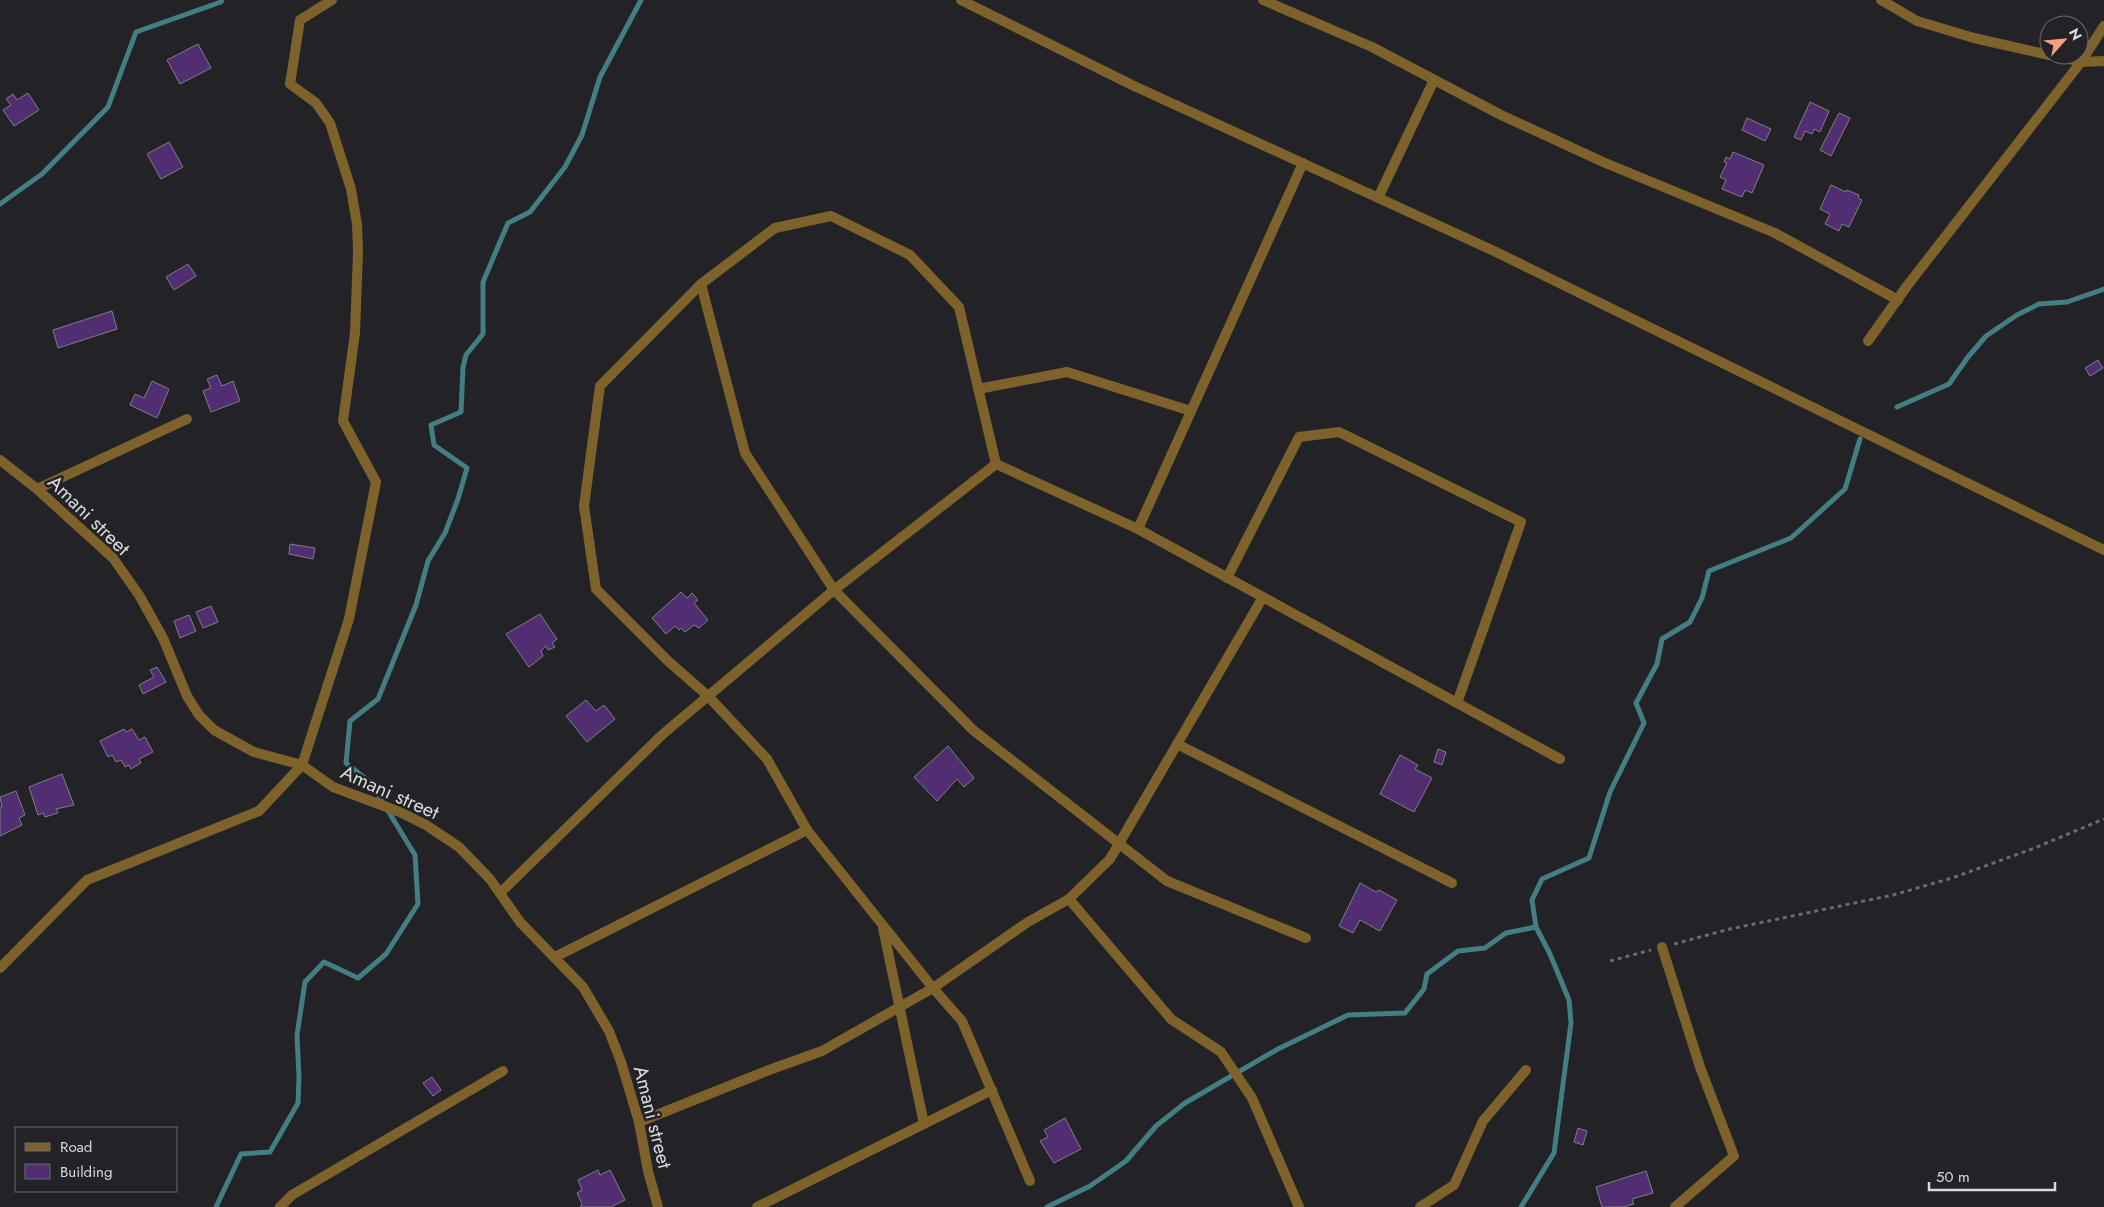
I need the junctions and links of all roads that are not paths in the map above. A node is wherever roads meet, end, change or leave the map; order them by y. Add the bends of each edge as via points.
1 (332, 0) edge
2 (961, 0) edge
3 (1263, 0) edge
4 (1881, 0) edge
5 (2104, 26) edge
6 (2089, 49) edge
7 (2039, 53) edge
8 (2104, 61) edge
9 (2089, 62) edge
10 (2079, 65) edge
11 (1434, 80) junction
12 (1303, 163) junction
13 (1378, 198) junction
14 (701, 284) junction
15 (1898, 300) junction
16 (1868, 341) dead end
17 (978, 389) junction
18 (1191, 411) junction
19 (187, 419) dead end
20 (0, 460) edge
21 (996, 464) junction
22 (37, 489) junction
23 (1138, 529) junction
24 (2104, 550) edge
25 (1227, 578) junction
26 (834, 590) junction
27 (1263, 597) junction
28 (708, 696) junction
29 (1457, 703) junction
30 (1177, 744) junction
31 (1560, 759) dead end
32 (302, 765) junction
33 (808, 830) junction
34 (1119, 844) junction
35 (1452, 883) dead end
36 (500, 893) junction
37 (1069, 899) junction
38 (882, 924) junction
39 (1306, 938) dead end
40 (1662, 947) road end
41 (555, 957) junction
42 (0, 968) edge
43 (933, 988) junction
44 (900, 1007) junction
45 (1526, 1070) dead end
46 (503, 1071) dead end
47 (992, 1090) junction
48 (639, 1122) junction
49 (924, 1124) junction
50 (1030, 1182) dead end
51 (280, 1207) edge
52 (658, 1207) edge
53 (757, 1207) edge
54 (1299, 1207) edge
55 (1420, 1207) edge
56 (1675, 1207) edge

1 - 32 street via 300,20 290,84 316,103 330,123 351,188 358,251 355,333 343,421 376,482 349,619
2 - 12 street via 1132,85
3 - 11 street via 1372,47
4 - 7 street via 1916,21
5 - 6 street
8 - 9 street
10 - 15 street
11 - 13 street
11 - 15 street via 1603,162 1775,233
12 - 13 street
12 - 18 street
13 - 24 street via 1494,251
14 - 17 street via 775,228 830,216 910,255 959,306
14 - 26 street via 745,453
14 - 28 street via 600,386 584,506 596,589
15 - 16 street
17 - 18 street via 1067,372
17 - 21 street
18 - 23 street
19 - 22 street
20 - 22 street, Amani street
21 - 23 street
21 - 26 street
22 - 32 street, Amani street via 113,558 127,577 163,638 186,696 199,715 214,730 254,752
23 - 25 street
25 - 27 street
25 - 29 street via 1298,437 1338,432 1521,522
26 - 28 street
26 - 34 street via 973,730
27 - 29 street
27 - 30 street
28 - 33 street via 767,759
28 - 36 street via 663,734
29 - 31 street
30 - 34 street
30 - 35 street
32 - 36 street, Amani street via 333,787 426,825 459,847
32 - 42 street via 259,811 86,880
33 - 38 street
33 - 41 street
34 - 37 street via 1110,859
34 - 39 street via 1168,881
36 - 41 street, Amani street via 520,922
37 - 43 street via 1028,922
37 - 54 street via 1171,1019 1221,1052 1252,1098
38 - 43 street
38 - 44 street
40 - 56 street via 1700,1067 1734,1156
41 - 48 street, Amani street via 583,987 609,1031
43 - 44 street
43 - 47 street via 962,1021
44 - 48 street via 822,1051
44 - 49 street
45 - 55 street via 1483,1120 1454,1185
46 - 51 street via 292,1195
47 - 49 street
47 - 50 street
48 - 52 street, Amani street
49 - 53 street

